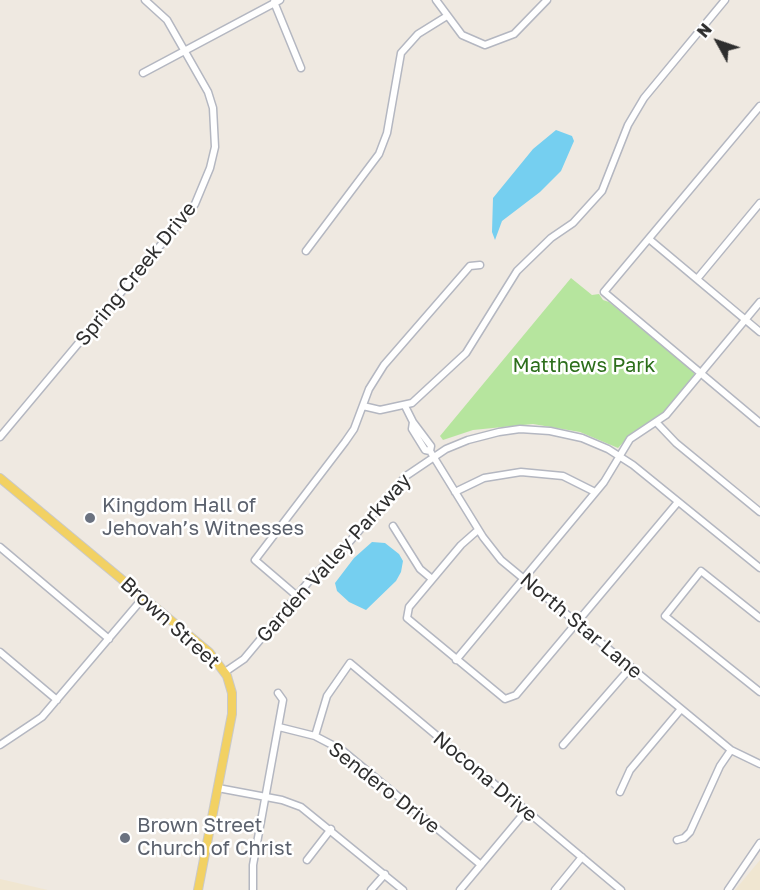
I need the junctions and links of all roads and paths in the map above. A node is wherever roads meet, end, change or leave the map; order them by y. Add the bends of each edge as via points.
1 (146, 0) edge
2 (436, 0) edge
3 (547, 0) edge
4 (725, 0) edge
5 (277, 1) edge
6 (447, 16) junction
7 (186, 50) junction
8 (301, 69) dead end
9 (143, 73) dead end
10 (760, 106) edge
11 (760, 203) edge
12 (649, 239) junction
13 (306, 251) dead end
14 (480, 265) dead end
15 (697, 279) junction
16 (760, 302) edge
17 (745, 320) junction
18 (760, 332) edge
19 (701, 374) junction
20 (363, 406) junction
21 (405, 406) junction
22 (657, 423) junction
23 (760, 423) edge
24 (0, 437) edge
25 (432, 454) junction
26 (619, 456) junction
27 (0, 478) edge
28 (455, 492) junction
29 (595, 492) junction
30 (678, 502) junction
31 (760, 512) edge
32 (393, 526) dead end
33 (478, 530) junction
34 (0, 547) edge
35 (760, 568) edge
36 (524, 578) junction
37 (432, 579) junction
38 (297, 596) junction
39 (143, 598) junction
40 (760, 618) edge
41 (577, 623) junction
42 (108, 639) junction
43 (0, 652) edge
44 (456, 660) junction
45 (630, 667) junction
46 (225, 672) junction
47 (760, 692) edge
48 (278, 693) dead end
49 (57, 700) junction
50 (681, 709) junction
51 (279, 727) junction
52 (315, 736) junction
53 (0, 745) edge
54 (563, 745) dead end
55 (731, 750) junction
56 (760, 764) edge
57 (218, 789) junction
58 (620, 792) dead end
59 (266, 797) junction
60 (526, 811) junction
61 (331, 829) junction
62 (677, 840) dead end
63 (760, 843) edge
64 (582, 857) junction
65 (307, 860) dead end
66 (481, 865) junction
67 (385, 874) junction
68 (198, 890) edge
69 (253, 890) edge
70 (372, 890) edge
71 (404, 890) edge
72 (460, 890) edge
73 (555, 890) edge
74 (621, 890) edge
75 (728, 890) edge

1 - 7 street, Spring Creek Drive via 167,20
2 - 6 street
3 - 6 street via 514,34 493,44 462,35
4 - 21 street via 644,98 628,125 608,180 596,198 573,223 528,257 466,353 420,398
5 - 7 street
5 - 8 street
6 - 13 street via 418,34 400,53 387,133 379,154
7 - 9 street
7 - 24 street, Spring Creek Drive via 213,108 214,155 200,196
10 - 12 street
11 - 15 street
12 - 15 street
12 - 19 street via 604,292
14 - 20 street via 470,266 384,365
15 - 17 street
16 - 17 street
17 - 18 street
17 - 19 street
19 - 22 street
19 - 23 street
20 - 21 street via 380,410
20 - 38 street via 345,442 255,560
21 - 25 street, North Star Lane via 431,446
22 - 26 street via 630,439
22 - 31 street
25 - 26 street, Garden Valley Parkway via 468,440 519,429 570,435
25 - 28 street, North Star Lane
25 - 38 street, Garden Valley Parkway via 400,482
26 - 29 street
26 - 30 street, Garden Valley Parkway
27 - 39 main road, Brown Street
28 - 29 street via 484,478 521,472 563,476
28 - 33 street, North Star Lane
29 - 36 street
30 - 35 street, Garden Valley Parkway
30 - 41 street
32 - 37 street via 417,565
33 - 36 street, North Star Lane via 497,556
33 - 37 street
34 - 42 street
36 - 41 street, North Star Lane
36 - 44 street
37 - 44 street via 407,614 409,621
38 - 46 street, Garden Valley Parkway via 244,659
39 - 42 street
39 - 46 main road, Brown Street via 209,652
40 - 47 street via 701,571 665,616
41 - 44 street via 509,699 501,698
41 - 45 street, North Star Lane
42 - 49 street
43 - 49 street
45 - 50 street, North Star Lane
45 - 54 street
46 - 57 main road, Brown Street via 232,704
48 - 51 street via 283,700
49 - 53 street via 33,725
50 - 55 street, North Star Lane
50 - 58 street via 630,770
51 - 52 street, Sendero Drive
51 - 59 street
52 - 60 street, Nocona Drive via 327,696 350,663
52 - 66 street, Sendero Drive via 354,759
55 - 56 street, North Star Lane
55 - 62 street via 690,832
57 - 59 street
57 - 68 main road, Brown Street
59 - 61 street via 300,807
59 - 69 street via 253,865
60 - 64 street, Nocona Drive
60 - 66 street
61 - 65 street
61 - 67 street
63 - 75 street
64 - 73 street
64 - 74 street, Nocona Drive
66 - 72 street
67 - 70 street
67 - 71 street

